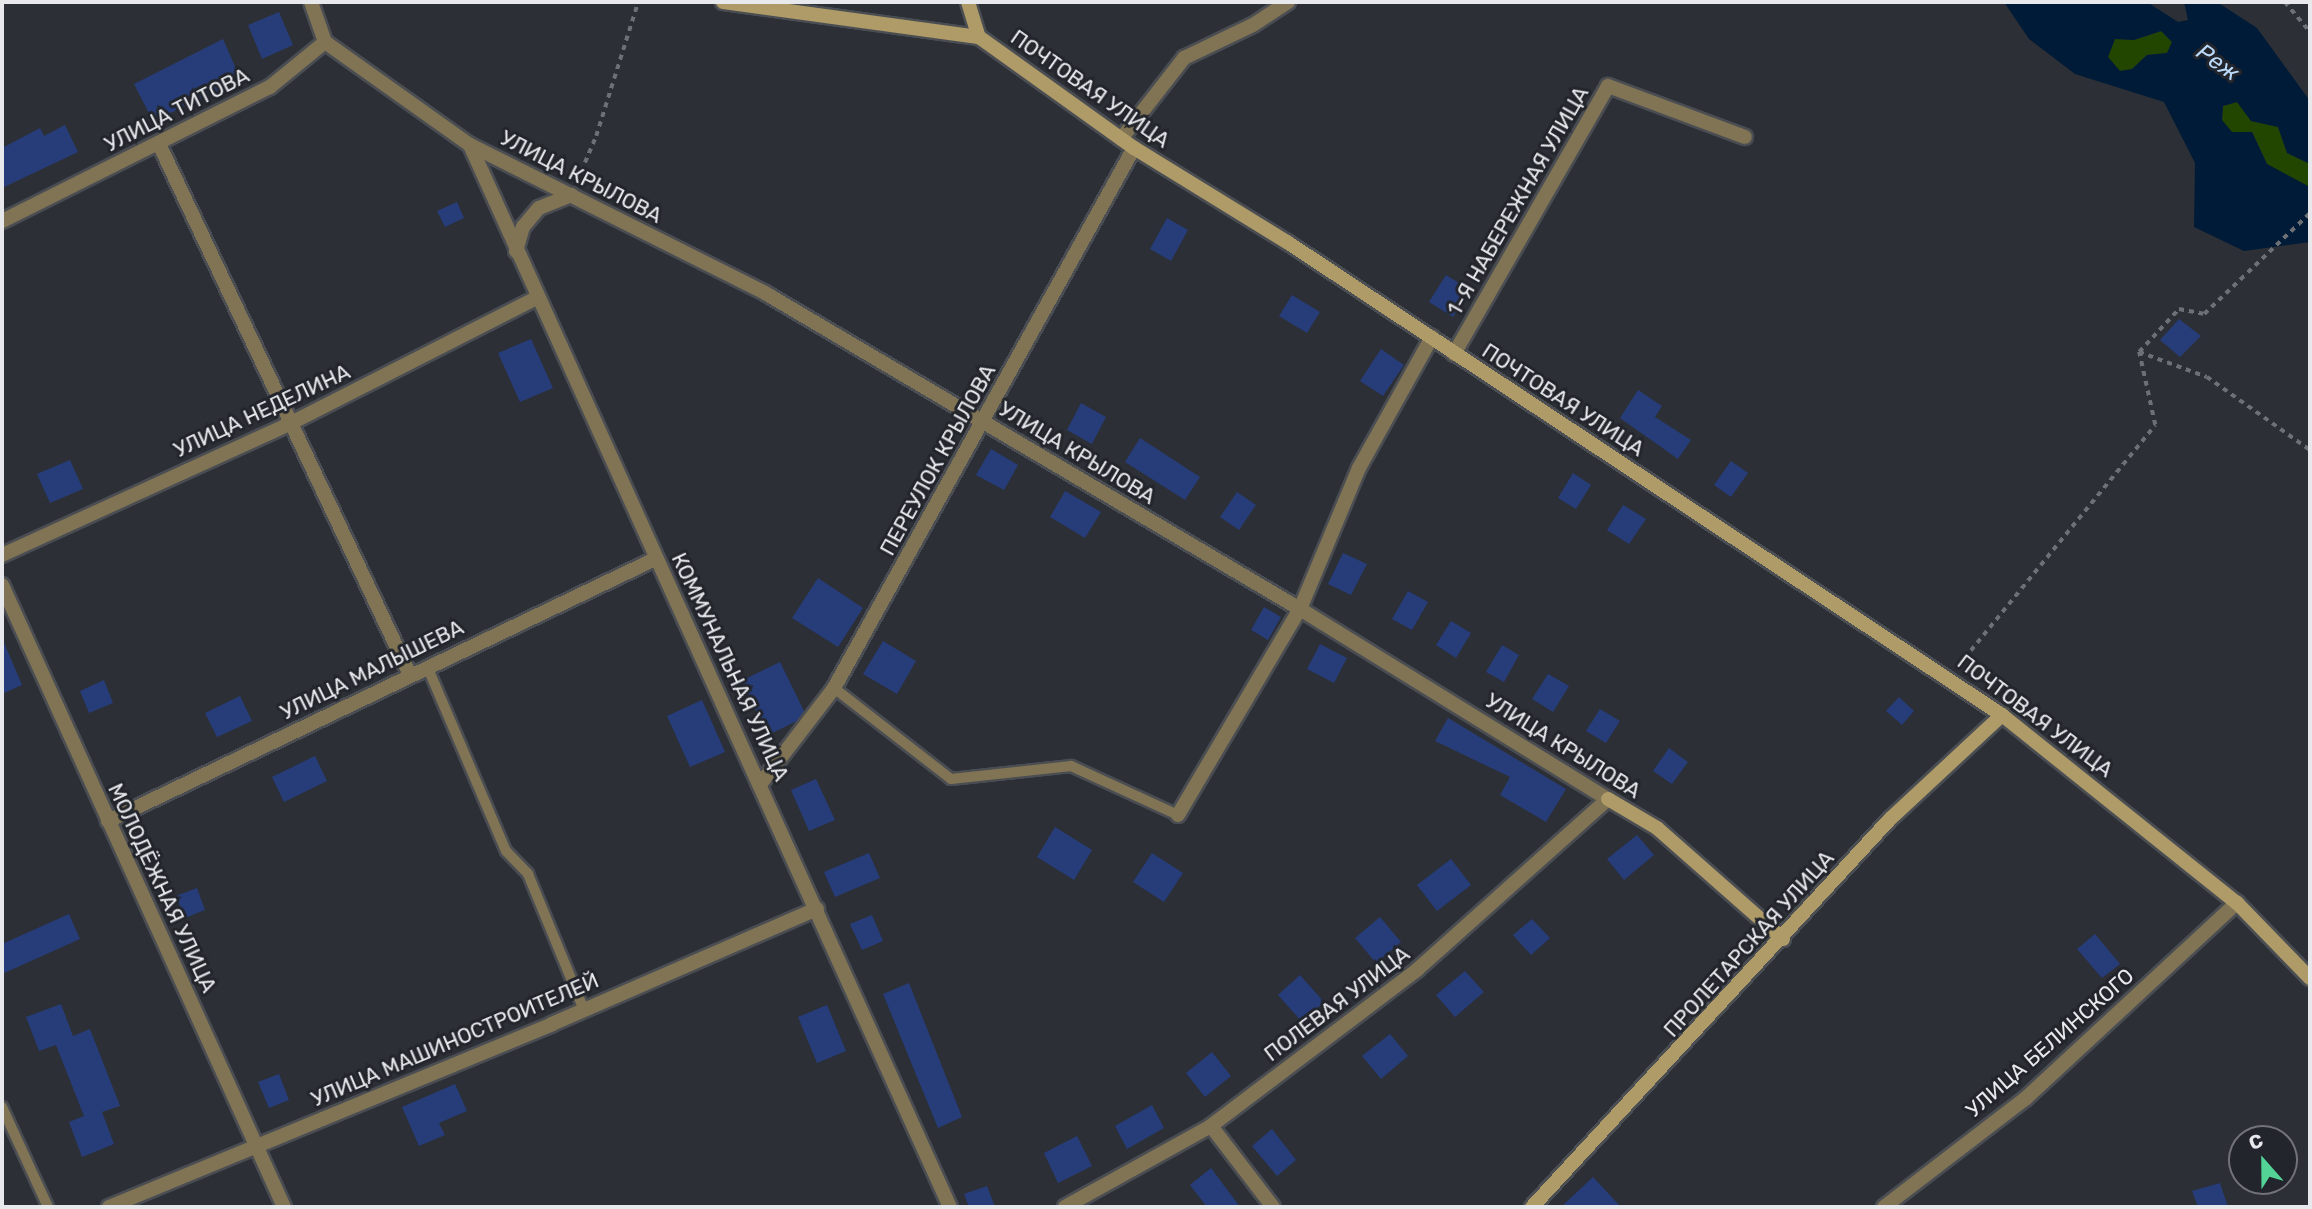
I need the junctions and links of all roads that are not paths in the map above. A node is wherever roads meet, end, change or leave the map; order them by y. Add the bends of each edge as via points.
1 (311, 2) edge
2 (723, 2) edge
3 (968, 2) edge
4 (1288, 2) edge
5 (979, 37) junction
6 (325, 42) junction
7 (1745, 137) dead end
8 (1121, 139) junction
9 (159, 144) junction
10 (470, 145) junction
11 (1134, 148) junction
12 (571, 195) junction
13 (2, 221) edge
14 (516, 251) junction
15 (536, 299) junction
16 (1432, 337) junction
17 (1454, 354) junction
18 (983, 422) junction
19 (291, 424) junction
20 (2, 555) edge
21 (655, 559) junction
22 (2, 586) edge
23 (1300, 609) junction
24 (426, 666) junction
25 (410, 674) junction
26 (834, 688) junction
27 (2003, 715) junction
28 (762, 782) junction
29 (1608, 799) junction
30 (1178, 815) joint
31 (108, 821) junction
32 (2237, 903) junction
33 (817, 909) junction
34 (1783, 939) junction
35 (2310, 978) edge
36 (584, 1010) junction
37 (2, 1107) edge
38 (1211, 1126) junction
39 (257, 1146) junction
40 (48, 1207) edge
41 (110, 1207) edge
42 (284, 1207) edge
43 (950, 1207) edge
44 (1065, 1207) edge
45 (1273, 1207) edge
46 (1532, 1207) edge
47 (1884, 1207) edge

1 - 6 street
2 - 5 main road, ПОЧТОВАЯ УЛИЦА
3 - 5 main road
4 - 8 street via 1253,25 1184,58
5 - 8 main road, ПОЧТОВАЯ УЛИЦА
6 - 9 street, УЛИЦА ТИТОВА via 270,87
6 - 10 street, УЛИЦА КРЫЛОВА
7 - 17 street, 1-Я НАБЕРЕЖНАЯ УЛИЦА via 1608,86
8 - 11 main road, ПОЧТОВАЯ УЛИЦА
9 - 13 street, УЛИЦА ТИТОВА
9 - 19 street
10 - 12 street, УЛИЦА КРЫЛОВА
10 - 14 street, КОММУНАЛЬНАЯ УЛИЦА
11 - 16 main road, ПОЧТОВАЯ УЛИЦА
11 - 18 street, ПЕРЕУЛОК КРЫЛОВА
12 - 14 street via 539,208 523,227
12 - 18 street, УЛИЦА КРЫЛОВА via 765,293
14 - 15 street, КОММУНАЛЬНАЯ УЛИЦА
15 - 19 street, УЛИЦА НЕДЕЛИНА
15 - 21 street, КОММУНАЛЬНАЯ УЛИЦА
16 - 17 main road, ПОЧТОВАЯ УЛИЦА
16 - 23 street via 1359,468
17 - 27 main road, ПОЧТОВАЯ УЛИЦА
18 - 23 street, УЛИЦА КРЫЛОВА
18 - 26 street, ПЕРЕУЛОК КРЫЛОВА
19 - 20 street, УЛИЦА НЕДЕЛИНА
19 - 25 street
21 - 24 street, УЛИЦА МАЛЫШЕВА
21 - 28 street, КОММУНАЛЬНАЯ УЛИЦА
22 - 31 street, МОЛОДЁЖНАЯ УЛИЦА
23 - 29 street, УЛИЦА КРЫЛОВА
23 - 30 street
24 - 25 street, УЛИЦА МАЛЫШЕВА
24 - 36 lane via 506,851 528,874
25 - 31 street, УЛИЦА МАЛЫШЕВА
26 - 28 street, ПЕРЕУЛОК КРЫЛОВА
26 - 30 lane via 951,779 1071,766
27 - 32 main road, ПОЧТОВАЯ УЛИЦА
27 - 34 main road, ПРОЛЕТАРСКАЯ УЛИЦА via 1891,819
28 - 33 street, КОММУНАЛЬНАЯ УЛИЦА
29 - 34 main road, УЛИЦА КРЫЛОВА via 1657,828
29 - 38 street, ПОЛЕВАЯ УЛИЦА via 1417,970
31 - 39 street, МОЛОДЁЖНАЯ УЛИЦА
32 - 35 main road, ПОЧТОВАЯ УЛИЦА
32 - 47 street, УЛИЦА БЕЛИНСКОГО via 2025,1099
33 - 36 street, УЛИЦА МАШИНОСТРОИТЕЛЕЙ
33 - 43 street, КОММУНАЛЬНАЯ УЛИЦА
34 - 46 main road, ПРОЛЕТАРСКАЯ УЛИЦА
36 - 39 street, УЛИЦА МАШИНОСТРОИТЕЛЕЙ
37 - 40 lane
38 - 44 street, ПОЛЕВАЯ УЛИЦА
38 - 45 street
39 - 41 street, УЛИЦА МАШИНОСТРОИТЕЛЕЙ
39 - 42 street, МОЛОДЁЖНАЯ УЛИЦА

